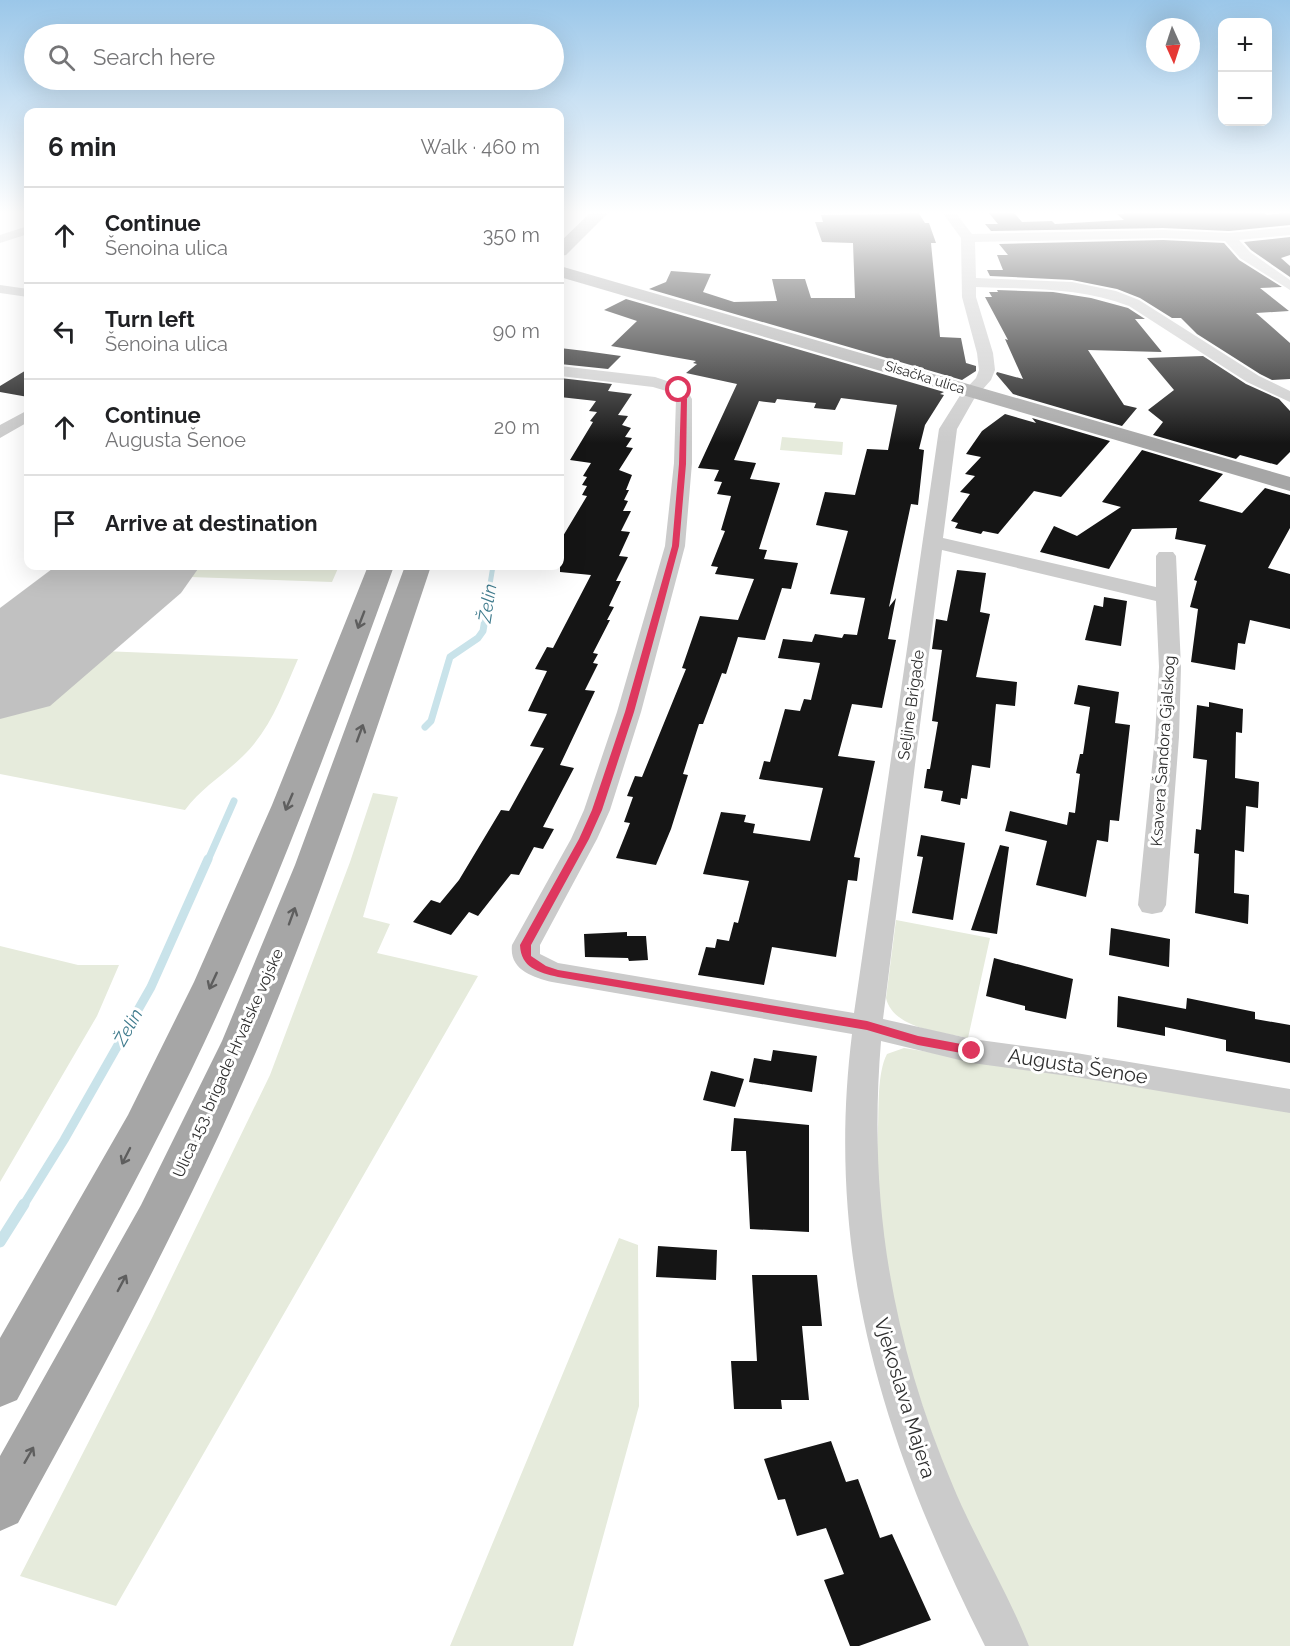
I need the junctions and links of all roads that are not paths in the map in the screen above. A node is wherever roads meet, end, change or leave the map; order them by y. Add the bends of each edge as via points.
1 (0, 289) edge
2 (624, 289) edge
3 (969, 289) edge
4 (1086, 289) edge
5 (24, 292) edge
6 (564, 371) edge
7 (973, 391) junction
8 (1290, 397) edge
9 (24, 418) edge
10 (0, 433) edge
11 (1290, 484) edge
12 (933, 542) junction
13 (1167, 556) dead end
14 (379, 570) edge
15 (417, 570) edge
16 (1166, 598) junction
17 (1152, 904) dead end
18 (867, 1026) junction
19 (1290, 1101) edge
20 (0, 1384) edge
21 (0, 1505) edge
22 (1008, 1646) edge

1 - 5 street
2 - 7 main road, Sisačka ulica
3 - 7 street, Seljine Brigade via 987,362 983,380
4 - 8 street via 1134,303 1252,379
6 - 18 street, Augusta Šenoe via 655,382 679,390 684,399 683,464 675,546 609,778 584,839 526,945 526,956 532,963 558,974
7 - 11 main road, Sisačka ulica
7 - 12 street, Seljine Brigade via 948,429
9 - 10 street
12 - 16 street
12 - 18 street, Seljine Brigade
13 - 16 street, Ksavera Šandora Gjalskog
14 -> 20 main road via 289,802 186,1041
21 -> 15 main road, Ulica 153. brigade Hrvatske vojske via 62,1398 173,1185 241,1042 337,795
16 - 17 street, Ksavera Šandora Gjalskog via 1170,667 1167,737
18 - 19 street, Augusta Šenoe via 972,1051
18 - 22 street, Vjekoslava Majera via 859,1142 864,1219 880,1322 907,1417 952,1534

